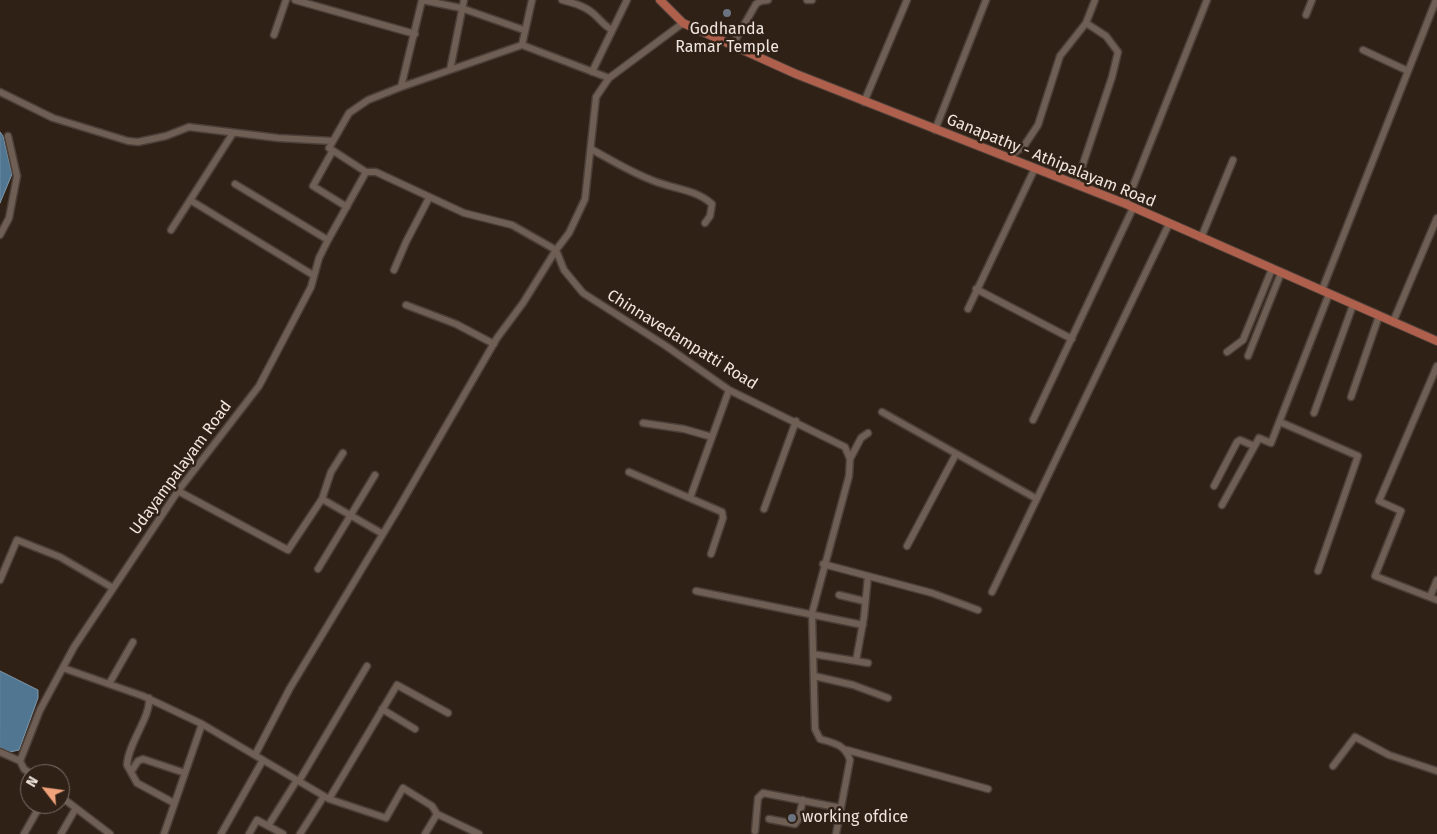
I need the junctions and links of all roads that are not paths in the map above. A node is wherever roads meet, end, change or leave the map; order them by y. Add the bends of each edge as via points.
1 (286, 0) edge
2 (295, 0) edge
3 (422, 0) edge
4 (464, 0) edge
5 (532, 0) edge
6 (562, 0) edge
7 (627, 0) edge
8 (660, 0) edge
9 (768, 0) edge
10 (807, 0) edge
11 (812, 0) edge
12 (907, 0) edge
13 (986, 0) edge
14 (1095, 0) edge
15 (1208, 0) edge
16 (1312, 0) edge
17 (1436, 0) edge
18 (461, 8) junction
19 (1435, 10) edge
20 (1306, 15) dead end
21 (683, 23) junction
22 (1086, 23) junction
23 (524, 30) junction
24 (612, 30) junction
25 (415, 34) junction
26 (274, 35) dead end
27 (733, 44) junction
28 (522, 45) junction
29 (1363, 50) dead end
30 (450, 70) junction
31 (1408, 71) junction
32 (592, 72) junction
33 (609, 78) junction
34 (401, 87) junction
35 (0, 92) edge
36 (864, 102) junction
37 (935, 130) junction
38 (233, 134) junction
39 (8, 136) dead end
40 (332, 141) junction
41 (590, 150) junction
42 (332, 152) junction
43 (1007, 158) junction
44 (1233, 160) dead end
45 (1035, 168) junction
46 (366, 172) junction
47 (235, 184) dead end
48 (1076, 185) junction
49 (428, 198) junction
50 (190, 200) junction
51 (1129, 206) junction
52 (347, 207) junction
53 (1437, 218) edge
54 (706, 223) dead end
55 (1169, 224) junction
56 (171, 230) dead end
57 (0, 235) edge
58 (1201, 238) junction
59 (328, 240) junction
60 (556, 250) junction
61 (1272, 269) junction
62 (394, 270) dead end
63 (1281, 273) junction
64 (313, 275) junction
65 (976, 290) junction
66 (1325, 292) junction
67 (406, 305) dead end
68 (1354, 305) junction
69 (968, 309) dead end
70 (1379, 316) junction
71 (1393, 322) junction
72 (1072, 338) junction
73 (1437, 341) edge
74 (494, 344) junction
75 (1227, 352) dead end
76 (1248, 356) dead end
77 (1437, 366) edge
78 (729, 390) junction
79 (1351, 397) dead end
80 (882, 412) dead end
81 (1314, 413) dead end
82 (1033, 420) dead end
83 (796, 421) junction
84 (1280, 422) junction
85 (643, 423) dead end
86 (868, 433) dead end
87 (712, 437) junction
88 (1254, 446) junction
89 (343, 453) dead end
90 (956, 454) junction
91 (850, 459) junction
92 (629, 472) dead end
93 (376, 475) dead end
94 (1214, 486) dead end
95 (178, 491) junction
96 (690, 498) junction
97 (322, 499) junction
98 (1037, 499) junction
99 (1222, 505) dead end
100 (764, 509) dead end
101 (351, 516) junction
102 (383, 534) junction
103 (907, 546) dead end
104 (711, 554) dead end
105 (823, 564) junction
106 (318, 569) dead end
107 (1318, 571) dead end
108 (868, 576) junction
109 (0, 580) edge
110 (1437, 580) edge
111 (113, 588) junction
112 (696, 591) dead end
113 (992, 592) dead end
114 (839, 595) dead end
115 (1430, 597) junction
116 (1437, 600) edge
117 (864, 601) junction
118 (978, 610) dead end
119 (812, 613) junction
120 (863, 625) junction
121 (133, 642) dead end
122 (813, 654) junction
123 (856, 661) junction
124 (868, 664) dead end
125 (367, 666) dead end
126 (62, 668) junction
127 (814, 676) junction
128 (109, 684) junction
129 (149, 698) junction
130 (888, 698) dead end
131 (382, 709) junction
132 (448, 713) dead end
133 (202, 724) junction
134 (415, 729) dead end
135 (847, 750) junction
136 (0, 752) edge
137 (255, 755) junction
138 (263, 760) junction
139 (20, 761) junction
140 (22, 764) edge
141 (1334, 766) dead end
142 (1437, 771) edge
143 (131, 772) junction
144 (185, 773) junction
145 (298, 781) junction
146 (988, 789) dead end
147 (326, 798) junction
148 (803, 800) junction
149 (174, 803) junction
150 (70, 804) edge
151 (76, 808) junction
152 (841, 808) junction
153 (35, 814) edge
154 (438, 814) junction
155 (769, 819) dead end
156 (268, 826) junction
157 (755, 831) dead end
158 (24, 834) edge
159 (61, 834) edge
160 (110, 834) edge
161 (164, 834) edge
162 (221, 834) edge
163 (248, 834) edge
164 (283, 834) edge
165 (300, 834) edge
166 (426, 834) edge
167 (479, 834) edge
168 (836, 834) edge

1 - 26 street
2 - 25 street
3 - 18 street
3 - 25 street
4 - 18 street
5 - 23 street
6 - 24 street via 590,12
7 - 24 street
8 - 21 main road, Ganapathy - Athipalayam Road
9 - 27 street via 756,4
10 - 11 street
12 - 36 street
13 - 37 street
14 - 22 street
15 - 51 street
16 - 20 street
17 - 19 street
18 - 23 street
18 - 30 street
19 - 31 street
21 - 27 main road, Ganapathy - Athipalayam Road
21 - 33 street
22 - 43 street via 1060,56 1038,124 1024,146
22 - 48 street via 1106,36 1118,52
23 - 28 street
24 - 32 street
25 - 34 street
27 - 36 main road, Ganapathy - Athipalayam Road
28 - 30 street
28 - 32 street
29 - 31 street
30 - 34 street
31 - 66 street
32 - 33 street
33 - 41 street via 596,97
34 - 40 street via 368,100 349,113
35 - 38 street via 53,118 128,141 166,136 189,127
36 - 37 main road, Ganapathy - Athipalayam Road
37 - 43 main road, Ganapathy - Athipalayam Road
38 - 40 street
38 - 50 street
39 - 57 street via 17,176 9,218
40 - 42 street via 329,148
41 - 54 street via 654,181 706,198 712,204
41 - 60 street via 585,199 569,233
42 - 46 street
42 - 52 street via 313,186
43 - 45 main road, Ganapathy - Athipalayam Road
44 - 58 street
45 - 48 main road, Ganapathy - Athipalayam Road
45 - 65 street
46 - 49 street via 376,172
46 - 52 street, Udayampalayam Road
47 - 59 street
48 - 51 main road, Ganapathy - Athipalayam Road
49 - 60 street via 512,225
49 - 62 street
50 - 56 street
50 - 64 street
51 - 55 main road, Ganapathy - Athipalayam Road
51 - 72 street
52 - 59 street, Udayampalayam Road
53 - 71 street
55 - 58 main road, Ganapathy - Athipalayam Road
55 - 98 street
58 - 61 main road, Ganapathy - Athipalayam Road
59 - 64 street, Udayampalayam Road
60 - 74 street
60 - 78 street, Chinnavedampatti Road via 564,270 582,293
61 - 63 main road, Ganapathy - Athipalayam Road
61 - 75 street via 1243,340
63 - 66 main road, Ganapathy - Athipalayam Road
63 - 76 street
64 - 95 street, Udayampalayam Road via 311,287 259,386
65 - 69 street
65 - 72 street
66 - 68 main road, Ganapathy - Athipalayam Road
66 - 84 street
67 - 74 street via 456,324
68 - 70 main road, Ganapathy - Athipalayam Road
68 - 81 street
70 - 71 main road, Ganapathy - Athipalayam Road
70 - 79 street
71 - 73 main road, Ganapathy - Athipalayam Road
72 - 82 street
74 - 102 street
77 - 115 street via 1379,500 1401,511 1375,576
78 - 83 street, Chinnavedampatti Road
78 - 87 street
80 - 90 street
83 - 91 street, Chinnavedampatti Road via 845,447
83 - 100 street
84 - 88 street via 1271,444 1259,438
84 - 107 street via 1358,456
85 - 87 street
86 - 91 street via 861,438
87 - 96 street
88 - 94 street via 1240,440 1237,442
88 - 99 street
89 - 97 street via 331,472
90 - 98 street
90 - 103 street
91 - 105 street via 850,476
92 - 96 street
93 - 101 street
95 - 97 street via 288,550
95 - 111 street, Udayampalayam Road
96 - 104 street via 724,515
97 - 101 street
98 - 113 street
101 - 102 street
101 - 106 street
102 - 137 street via 290,688
105 - 108 street
105 - 119 street
108 - 117 street
108 - 118 street
109 - 111 street via 17,540 60,557
110 - 115 street
111 - 126 street, Udayampalayam Road
112 - 119 street
114 - 117 street
115 - 116 street
117 - 120 street
119 - 120 street
119 - 122 street
120 - 123 street
121 - 128 street
122 - 123 street
122 - 127 street
123 - 124 street
125 - 145 street
126 - 128 street
126 - 139 street, Udayampalayam Road via 40,710
127 - 130 street
127 - 135 street via 815,729 820,738
128 - 129 street
129 - 133 street
129 - 143 street via 149,708 135,735 127,761
131 - 132 street via 397,685
131 - 134 street
131 - 147 street
133 - 137 street
133 - 144 street
135 - 146 street
135 - 152 street via 850,760
136 - 139 street
137 - 138 street
138 - 145 street
138 - 162 street
139 - 140 street
141 - 142 street via 1355,737 1389,755
143 - 144 street via 143,759
143 - 149 street via 137,782
144 - 149 street
145 - 147 street
145 - 156 street
147 - 154 street via 386,818 404,788 432,806
147 - 165 street
148 - 152 street
148 - 155 street via 795,824
148 - 157 street via 763,793 758,798
149 - 161 street
150 - 151 street
151 - 159 street
151 - 160 street
152 - 168 street
153 - 158 street
154 - 166 street
154 - 167 street
156 - 163 street via 258,820
156 - 164 street

